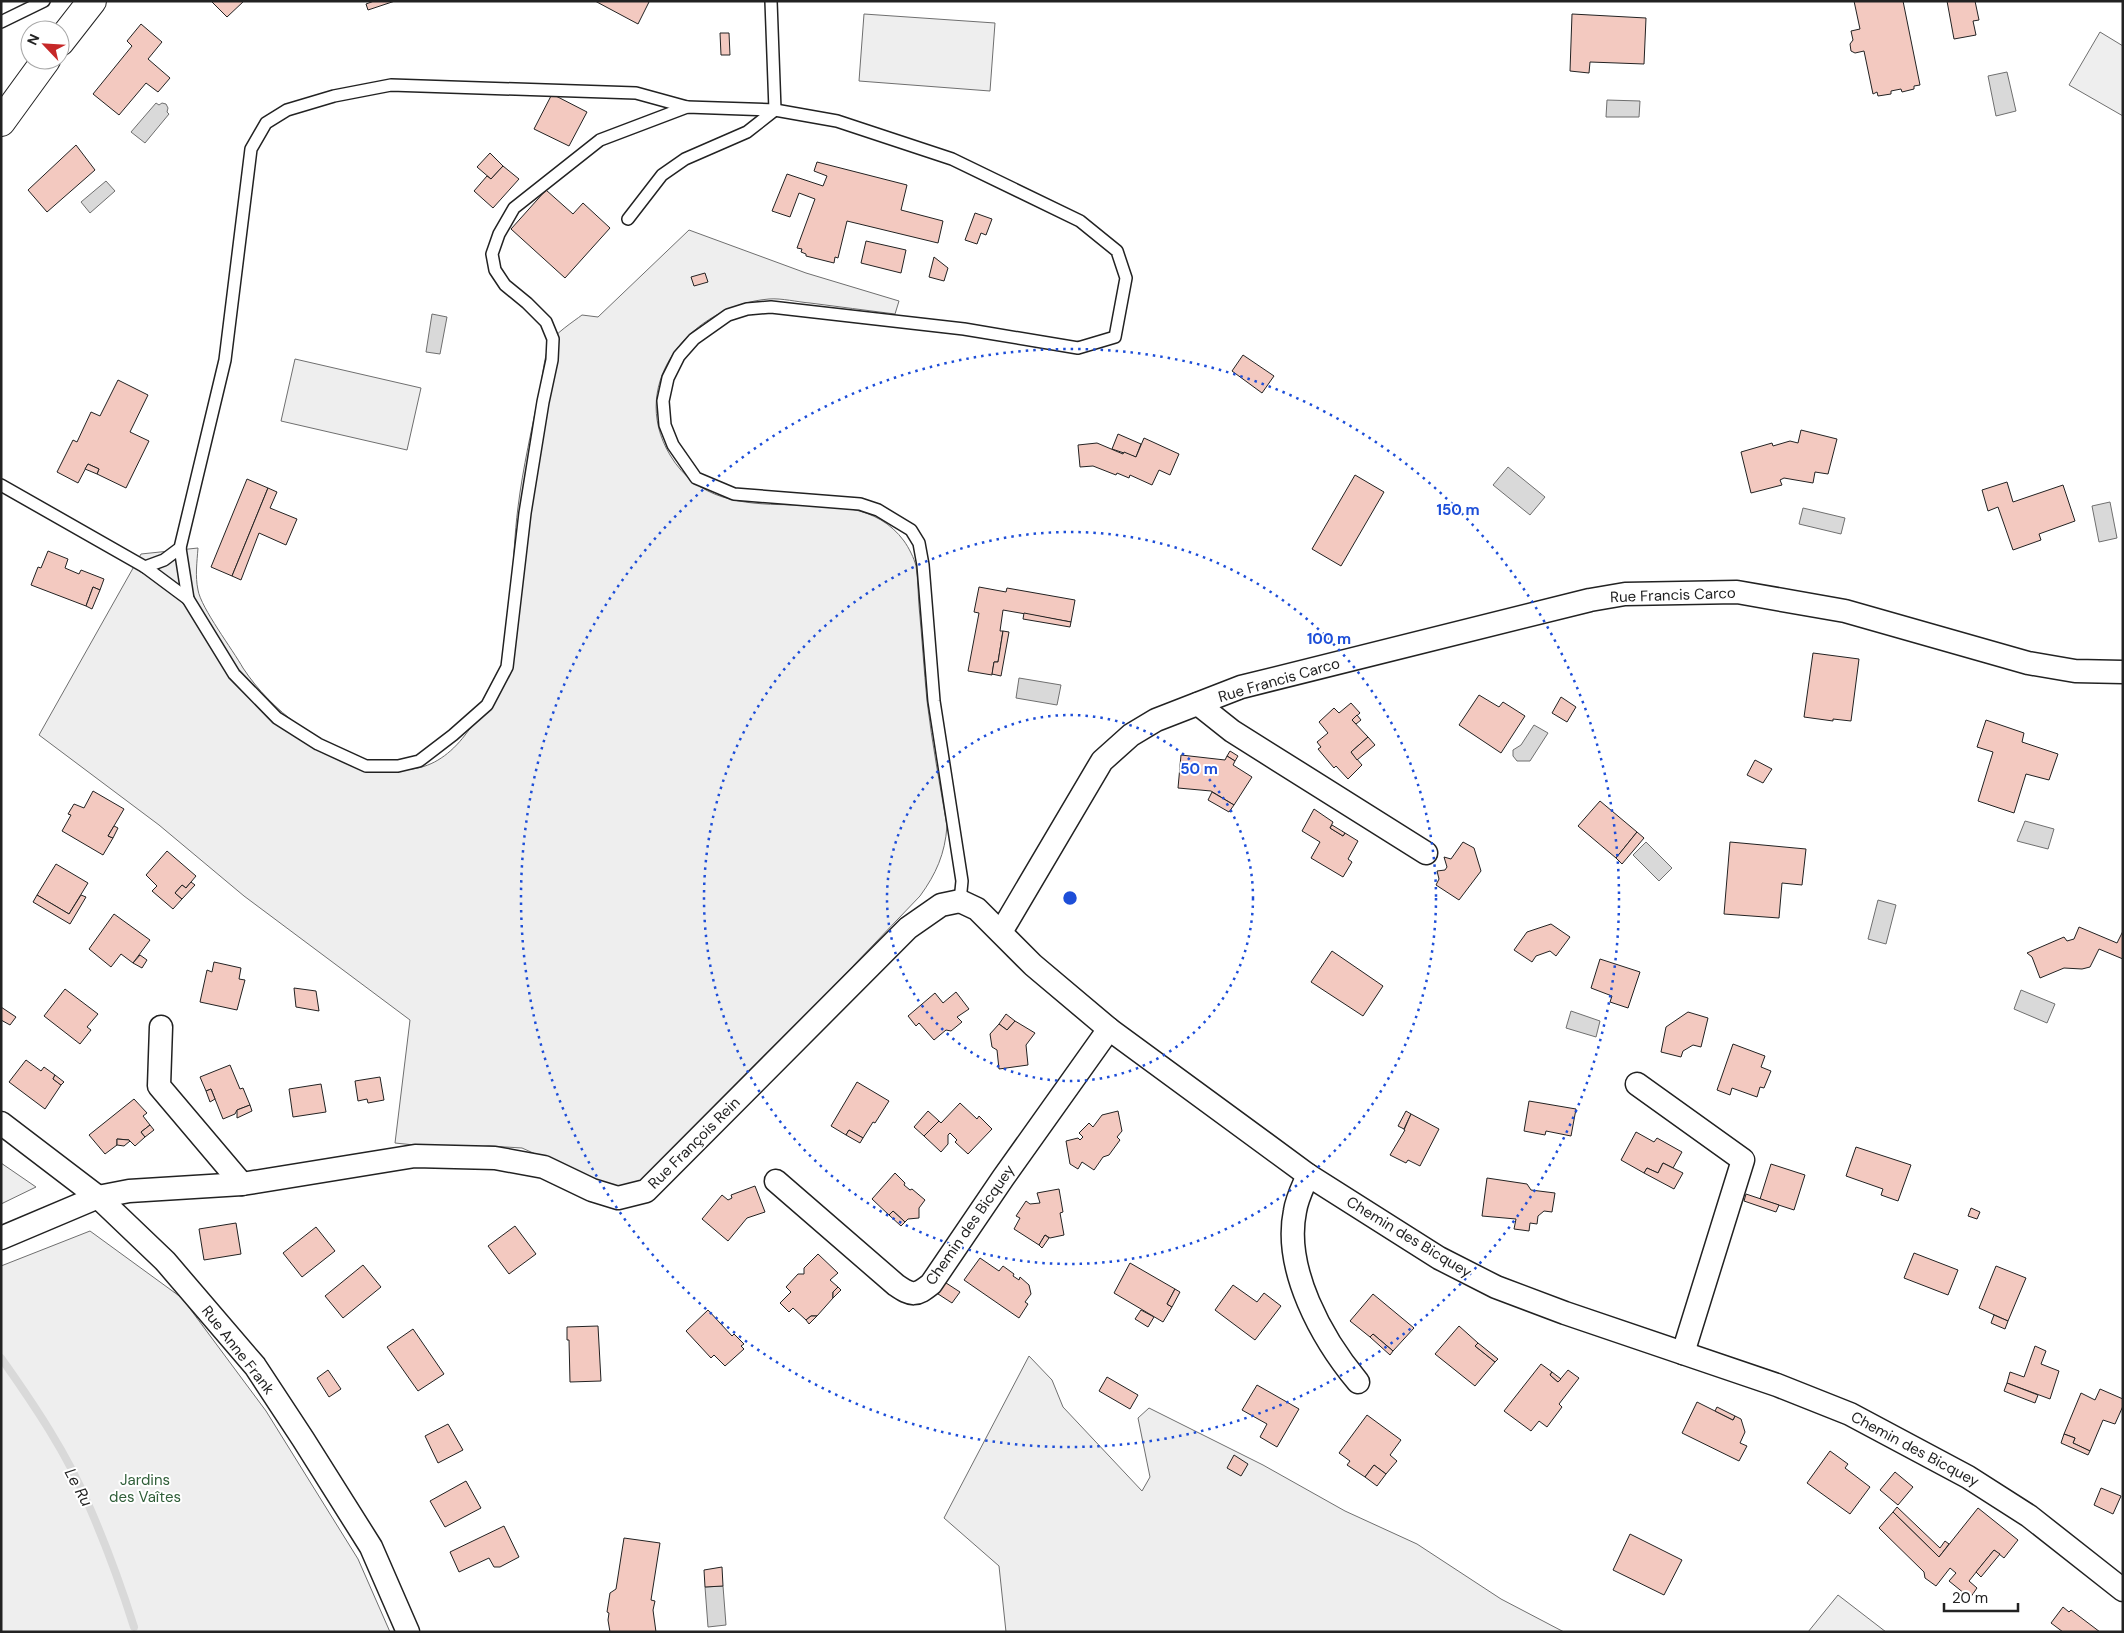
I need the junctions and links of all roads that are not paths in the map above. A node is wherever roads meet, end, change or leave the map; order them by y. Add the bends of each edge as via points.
1 (44, 1) edge
2 (92, 1) edge
3 (771, 1) edge
4 (1, 22) edge
5 (70, 29) edge
6 (39, 70) edge
7 (687, 107) junction
8 (775, 110) junction
9 (1, 122) edge
10 (628, 219) dead end
11 (1, 485) edge
12 (180, 548) junction
13 (145, 567) junction
14 (188, 599) junction
15 (2123, 672) edge
16 (1198, 704) junction
17 (1426, 853) dead end
18 (960, 901) junction
19 (1001, 932) junction
20 (161, 1027) dead end
21 (1110, 1029) junction
22 (1637, 1084) dead end
23 (1, 1123) edge
24 (1308, 1175) junction
25 (776, 1181) dead end
26 (242, 1184) junction
27 (98, 1197) junction
28 (1, 1238) edge
29 (1682, 1353) junction
30 (1358, 1382) dead end
31 (2123, 1590) edge
32 (408, 1632) edge

1 - 4 lane
2 - 5 street
3 - 8 lane
6 - 9 street
7 - 8 lane
7 - 12 lane via 636,93 391,85 334,96 287,110 266,122 251,149 225,360
7 - 14 lane via 600,140 568,164 514,208 492,254 495,270 505,285 546,322 553,339 525,513 507,667 487,705 419,761 398,766 366,766 318,744 277,718 234,674
8 - 10 lane via 748,132 685,159 662,175
8 - 18 lane via 837,121 952,159 1080,221 1116,251 1126,278 1115,337 1078,348 964,329 771,307 755,308 728,315 694,339 679,356 668,378 663,401 665,426 673,446 696,478 734,494 860,504 878,510 911,530 919,543 934,701 962,881
11 - 13 lane
12 - 13 lane via 164,560
12 - 14 lane
13 - 14 lane
15 - 16 street, Rue Francis Carco via 2075,671 2028,663 1845,612 1737,592 1626,594 1590,600 1241,687
16 - 17 street, Rue Francis Carco via 1232,731
16 - 19 street, Rue Francis Carco via 1156,720 1131,735 1102,761
18 - 19 street, Chemin des Bicquey via 977,909
18 - 26 street, Rue François Rein via 941,905 908,928 646,1191 618,1198 592,1190 544,1166 495,1158 416,1156
19 - 21 street, Chemin des Bicquey via 1034,965
20 - 26 street via 159,1086
21 - 24 street, Chemin des Bicquey
21 - 25 street, Chemin des Bicquey via 931,1284 920,1293 908,1294 896,1285
22 - 29 street via 1744,1160
23 - 27 street, Rue Anne Frank
24 - 29 street, Chemin des Bicquey via 1438,1258 1496,1287
24 - 30 street via 1294,1213 1294,1242 1301,1281 1326,1338 1341,1363
26 - 27 street, Rue François Rein via 129,1191
27 - 28 street, Rue François Rein
27 - 32 street, Rue Anne Frank via 166,1261 255,1366 371,1547
29 - 31 street, Chemin des Bicquey via 1850,1414 1960,1472 2029,1516

